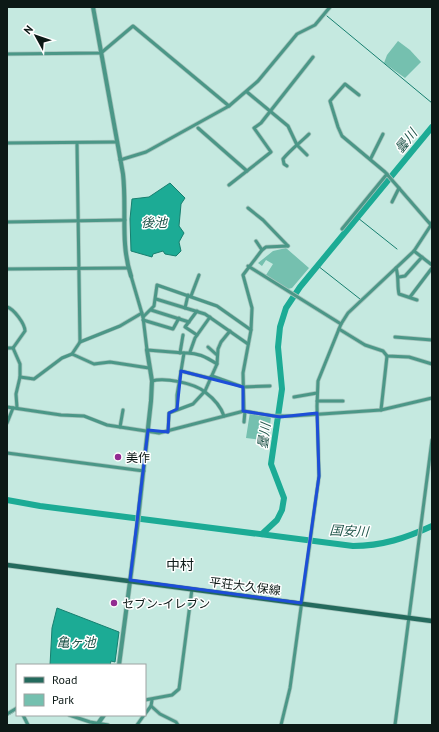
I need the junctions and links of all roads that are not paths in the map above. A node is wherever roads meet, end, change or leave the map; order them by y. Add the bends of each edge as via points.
1 (93, 7) edge
2 (330, 7) edge
3 (101, 53) junction
4 (7, 54) edge
5 (313, 57) dead end
6 (247, 92) junction
7 (358, 95) dead end
8 (230, 106) junction
9 (270, 111) junction
10 (198, 128) dead end
11 (309, 134) dead end
12 (383, 134) dead end
13 (117, 142) junction
14 (7, 143) edge
15 (77, 143) junction
16 (297, 145) junction
17 (307, 155) dead end
18 (370, 158) junction
19 (120, 160) junction
20 (287, 166) dead end
21 (247, 170) junction
22 (387, 174) junction
23 (229, 185) dead end
24 (399, 188) junction
25 (392, 202) dead end
26 (248, 208) dead end
27 (124, 220) junction
28 (7, 222) edge
29 (78, 222) junction
30 (432, 225) edge
31 (342, 229) dead end
32 (256, 241) dead end
33 (262, 250) junction
34 (414, 251) junction
35 (422, 257) junction
36 (432, 265) edge
37 (248, 266) junction
38 (78, 268) junction
39 (128, 268) junction
40 (396, 268) junction
41 (432, 268) edge
42 (7, 269) edge
43 (199, 275) dead end
44 (131, 276) joint
45 (399, 277) junction
46 (190, 295) junction
47 (410, 297) junction
48 (156, 299) junction
49 (417, 300) dead end
50 (7, 307) edge
51 (185, 308) junction
52 (152, 310) junction
53 (198, 311) junction
54 (143, 317) junction
55 (210, 317) junction
56 (179, 318) junction
57 (190, 322) junction
58 (341, 324) junction
59 (339, 329) junction
60 (251, 330) junction
61 (230, 331) junction
62 (183, 335) dead end
63 (197, 335) junction
64 (395, 337) dead end
65 (432, 340) edge
66 (80, 342) junction
67 (248, 344) junction
68 (208, 347) dead end
69 (7, 348) edge
70 (13, 348) junction
71 (147, 350) junction
72 (190, 352) junction
73 (182, 353) junction
74 (72, 354) junction
75 (217, 355) junction
76 (387, 356) junction
77 (217, 364) junction
78 (432, 364) edge
79 (149, 368) junction
80 (181, 371) junction
81 (212, 376) junction
82 (20, 377) junction
83 (152, 381) junction
84 (179, 382) junction
85 (270, 386) dead end
86 (243, 387) junction
87 (205, 391) junction
88 (317, 393) junction
89 (294, 396) dead end
90 (432, 398) edge
91 (317, 401) junction
92 (343, 401) dead end
93 (7, 407) edge
94 (15, 408) junction
95 (177, 409) junction
96 (123, 410) dead end
97 (382, 410) junction
98 (244, 411) junction
99 (317, 413) junction
100 (224, 416) junction
101 (244, 422) dead end
102 (7, 423) edge
103 (120, 427) junction
104 (148, 430) junction
105 (168, 432) junction
106 (432, 440) edge
107 (7, 453) edge
108 (144, 471) junction
109 (7, 565) edge
110 (130, 580) junction
111 (192, 589) junction
112 (301, 603) junction
113 (409, 617) junction
114 (432, 621) edge
115 (119, 664) edge
116 (146, 700) edge
117 (152, 700) junction
118 (152, 706) junction
119 (16, 709) edge
120 (146, 713) edge
121 (7, 714) edge
122 (24, 716) edge
123 (72, 716) edge
124 (144, 716) edge
125 (98, 724) edge
126 (28, 725) edge
127 (108, 725) edge
128 (137, 725) edge
129 (178, 725) edge
130 (281, 725) edge
131 (395, 725) edge

1 - 3 street
2 - 6 street via 316,25 297,34
3 - 4 street
3 - 8 street via 134,26
3 - 13 street
5 - 9 street
6 - 8 street
6 - 9 street
7 - 18 street via 344,84 330,101 342,136
8 - 19 street via 146,152
9 - 16 street via 288,126
9 - 21 street via 254,128 271,152
10 - 21 street
11 - 16 street
12 - 18 street
13 - 15 street
13 - 19 street
14 - 15 street
15 - 29 street
16 - 17 street
16 - 20 street via 283,159
18 - 22 street
19 - 27 street via 125,196
21 - 23 street
22 - 24 street
22 - 31 street
24 - 25 street
24 - 30 street
26 - 33 street via 288,246 266,247
27 - 29 street
27 - 39 street via 124,255
28 - 29 street
29 - 38 street
30 - 34 street
32 - 33 street
33 - 37 street
34 - 35 street
34 - 40 street
35 - 36 street
35 - 45 street via 405,276
37 - 58 street
37 - 60 street via 243,275 252,308
38 - 39 street
38 - 42 street
38 - 66 street
39 - 44 street
40 - 45 street
40 - 58 street via 348,313
41 - 47 street
43 - 46 street
44 - 54 street
45 - 47 street via 399,294
46 - 48 street via 157,286
46 - 51 street
46 - 60 street via 218,306
47 - 49 street
48 - 51 street
48 - 52 street
50 - 70 street via 16,314 25,328
51 - 53 street
52 - 54 street
52 - 56 street
53 - 55 street
53 - 57 street
54 - 56 street via 173,329
54 - 66 street
54 - 71 street
55 - 61 street
55 - 63 street
56 - 57 street
57 - 63 street via 185,327
58 - 59 street
59 - 76 street via 365,345 383,351
59 - 88 street via 318,381
60 - 67 street
61 - 67 street
61 - 75 street via 221,342
62 - 73 street
63 - 72 street
64 - 65 street
66 - 74 street
67 - 86 street
68 - 75 street
69 - 70 street
70 - 82 street via 20,364
71 - 73 street
71 - 79 street
72 - 73 street
72 - 77 street via 204,356
73 - 80 street
74 - 79 street via 94,364 110,362
74 - 82 street via 62,358 34,379
75 - 77 street
76 - 78 street via 409,357
76 - 97 street
77 - 81 street
79 - 83 street
80 - 81 street via 209,378
80 - 84 street
81 - 86 street
81 - 87 street
82 - 94 street
83 - 84 street via 159,378
83 - 104 street
84 - 87 street
84 - 95 street
85 - 86 street
86 - 98 street
87 - 95 street via 193,404
87 - 100 street via 221,408
88 - 89 street
88 - 91 street
90 - 97 street
91 - 92 street
91 - 99 street
93 - 94 street
94 - 102 street
94 - 103 street via 84,416
95 - 105 street via 169,413
96 - 103 street
97 - 99 street
98 - 99 street via 280,417
98 - 100 street
98 - 101 street
99 - 112 street via 319,476
100 - 105 street
103 - 104 street
104 - 105 street
104 - 108 street
106 - 113 street
107 - 108 street
108 - 110 street
109 - 110 main road, 平荘大久保線
110 - 111 main road, 平荘大久保線
110 - 115 street
111 - 112 main road, 平荘大久保線
111 - 117 street via 179,689 172,695
112 - 113 main road, 平荘大久保線
112 - 130 street via 290,688
113 - 114 main road, 平荘大久保線
113 - 131 street
116 - 117 street
117 - 118 street
118 - 120 street
118 - 129 street
119 - 121 street
122 - 126 street
123 - 125 street
124 - 128 street
125 - 127 street

